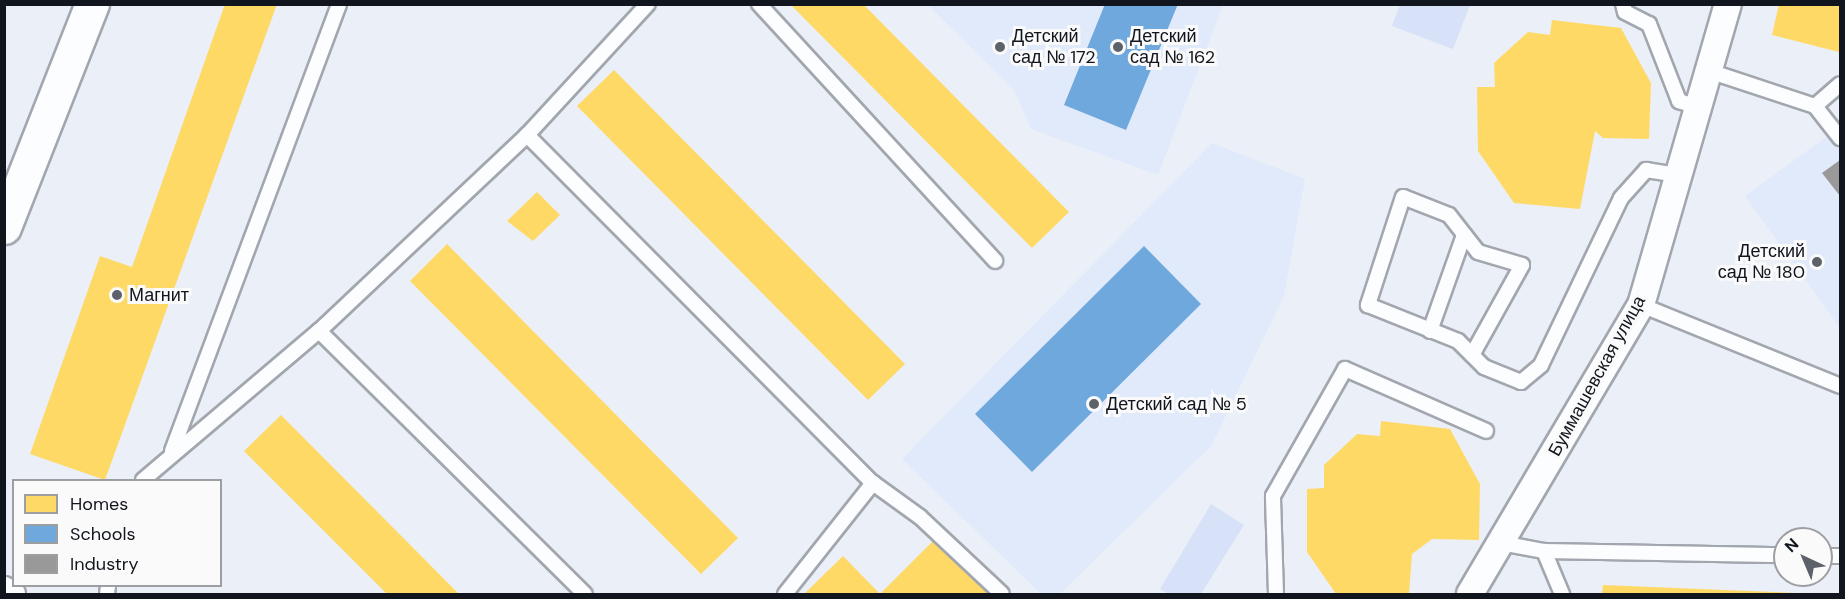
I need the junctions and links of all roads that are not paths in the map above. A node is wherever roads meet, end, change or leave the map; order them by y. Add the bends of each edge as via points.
1 (92, 4) edge
2 (339, 4) edge
3 (648, 4) edge
4 (759, 4) edge
5 (1623, 4) edge
6 (1728, 4) edge
7 (1712, 72) junction
8 (1840, 84) edge
9 (1815, 105) junction
10 (1700, 108) junction
11 (527, 135) junction
12 (1840, 138) edge
13 (19, 156) edge
14 (1682, 176) junction
15 (4, 227) edge
16 (1464, 235) junction
17 (995, 261) dead end
18 (1641, 305) junction
19 (319, 331) junction
20 (1430, 331) junction
21 (1472, 355) junction
22 (1840, 386) edge
23 (1486, 431) dead end
24 (171, 453) junction
25 (144, 479) edge
26 (873, 483) junction
27 (1501, 543) junction
28 (1544, 551) junction
29 (1773, 555) edge
30 (4, 590) edge
31 (12, 594) edge
32 (585, 594) edge
33 (784, 594) edge
34 (1002, 594) edge
35 (1276, 594) edge
36 (1470, 594) edge
37 (1562, 594) edge

1 - 13 street
2 - 24 lane
3 - 11 lane
4 - 17 lane
5 - 10 lane via 1625,12 1649,24 1679,101
6 - 7 street, Буммашевская улица
7 - 9 lane
7 - 10 street, Буммашевская улица
8 - 9 lane
9 - 12 lane
10 - 14 street, Буммашевская улица
11 - 19 lane
11 - 26 lane
13 - 15 street
14 - 18 street, Буммашевская улица
14 - 21 lane via 1646,170 1621,198 1541,365 1521,382 1484,368
16 - 20 lane
16 - 20 lane via 1449,215 1403,197 1368,305
16 - 21 lane via 1478,252 1522,266
18 - 22 lane
18 - 27 street, Буммашевская улица
19 - 24 lane
19 - 32 lane
20 - 21 lane via 1458,341
23 - 35 lane via 1345,369 1273,496
24 - 25 lane
26 - 33 lane
26 - 34 lane via 920,517
27 - 28 lane
27 - 36 street, Буммашевская улица
28 - 29 lane
28 - 37 lane
30 - 31 street

